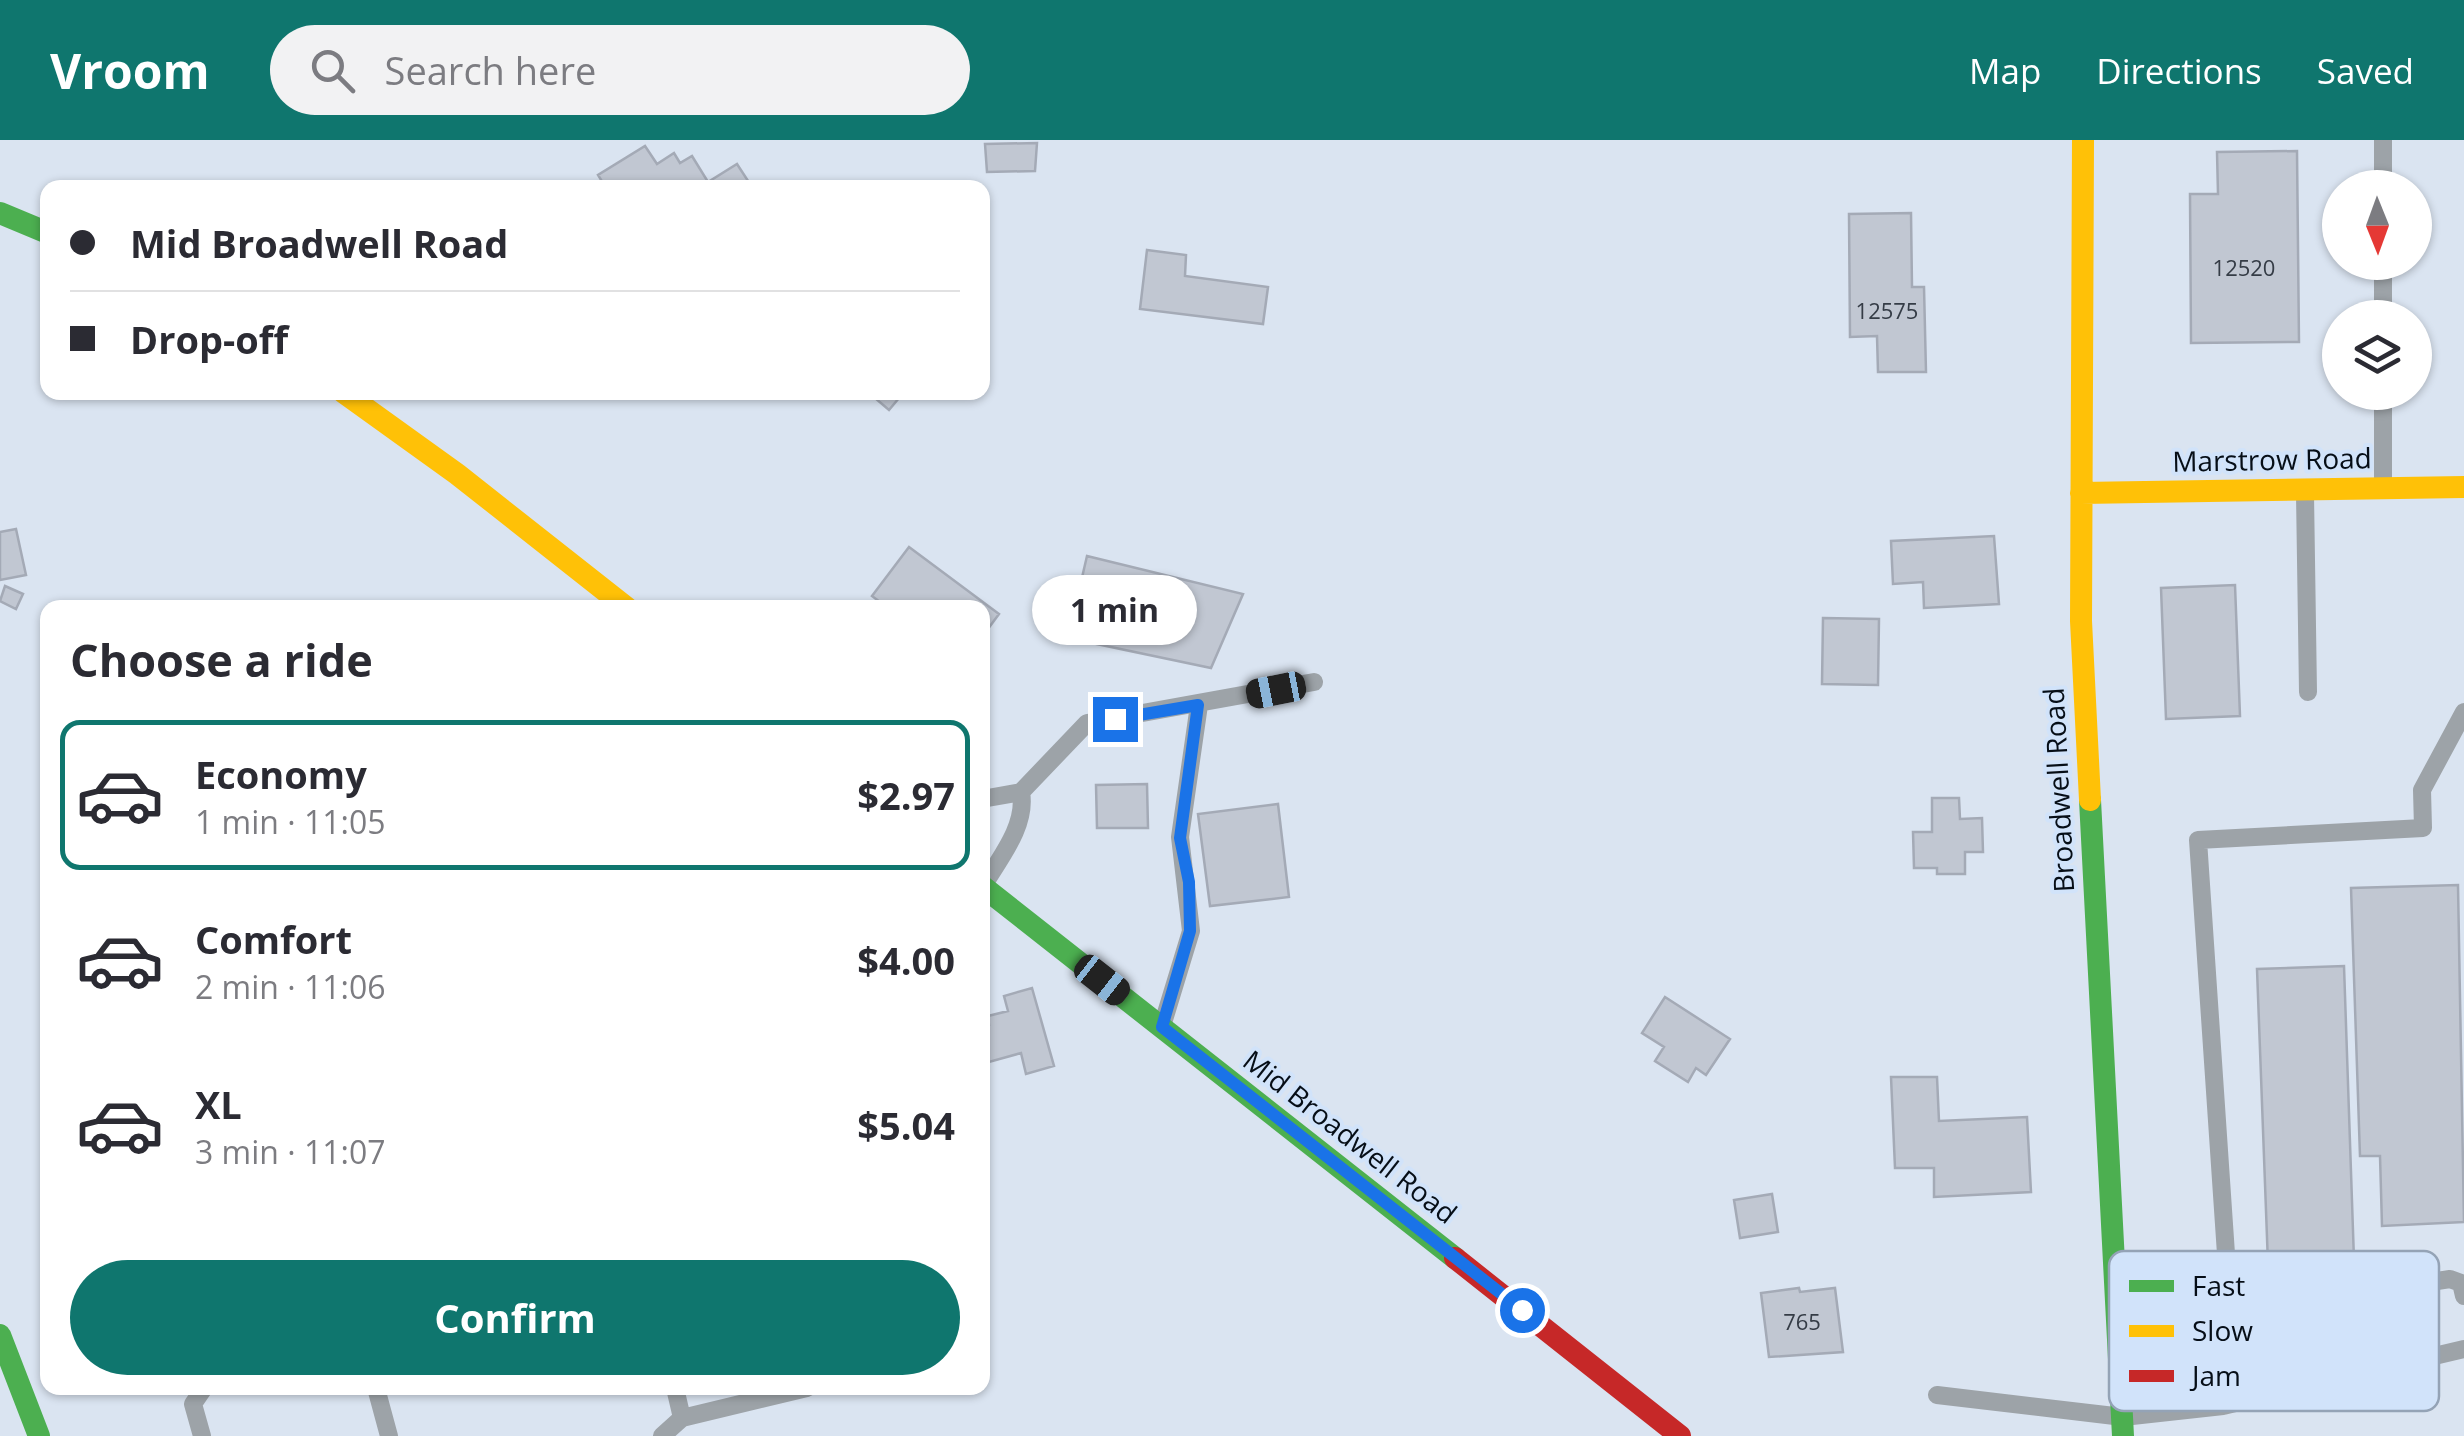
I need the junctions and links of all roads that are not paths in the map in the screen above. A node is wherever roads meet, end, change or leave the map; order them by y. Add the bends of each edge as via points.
1 (2083, 140) edge
2 (2382, 140) edge
3 (2382, 170) edge
4 (0, 213) edge
5 (40, 230) edge
6 (353, 400) edge
7 (2382, 410) edge
8 (2464, 487) edge
9 (2382, 488) junction
10 (2305, 489) junction
11 (2081, 492) junction
12 (618, 600) edge
13 (1314, 682) dead end
14 (2308, 692) dead end
15 (1198, 705) junction
16 (2464, 712) edge
17 (1021, 792) junction
18 (990, 798) edge
19 (990, 874) edge
20 (990, 892) edge
21 (1162, 1027) junction
22 (2113, 1251) edge
23 (2226, 1251) edge
24 (2439, 1281) edge
25 (2464, 1296) edge
26 (0, 1335) edge
27 (2464, 1348) edge
28 (2439, 1354) edge
29 (1937, 1394) dead end
30 (199, 1395) edge
31 (378, 1395) edge
32 (676, 1395) edge
33 (779, 1395) edge
34 (2199, 1411) edge
35 (682, 1418) junction
36 (2123, 1427) edge
37 (39, 1436) edge
38 (202, 1436) edge
39 (389, 1436) edge
40 (662, 1436) edge
41 (1680, 1436) edge

1 - 11 street, Broadwell Road
2 - 3 lane
4 - 5 street
6 - 12 street
7 - 9 lane
8 - 9 street, Marstrow Road
9 - 10 street, Marstrow Road
10 - 11 street, Marstrow Road
10 - 14 lane
11 - 22 street, Broadwell Road via 2087,764
13 - 15 lane
15 - 17 lane via 1087,723
15 - 21 lane via 1180,838 1190,931
16 - 23 lane via 2422,790 2422,828 2198,840
17 - 18 lane
17 - 19 lane via 1014,836
20 - 21 street, Mid Broadwell Road
21 - 41 street, Mid Broadwell Road
24 - 25 lane via 2461,1283
26 - 37 street
27 - 28 lane
29 - 36 lane
30 - 38 lane via 193,1404
31 - 39 lane
32 - 35 lane
33 - 35 lane
34 - 36 lane
35 - 40 lane

